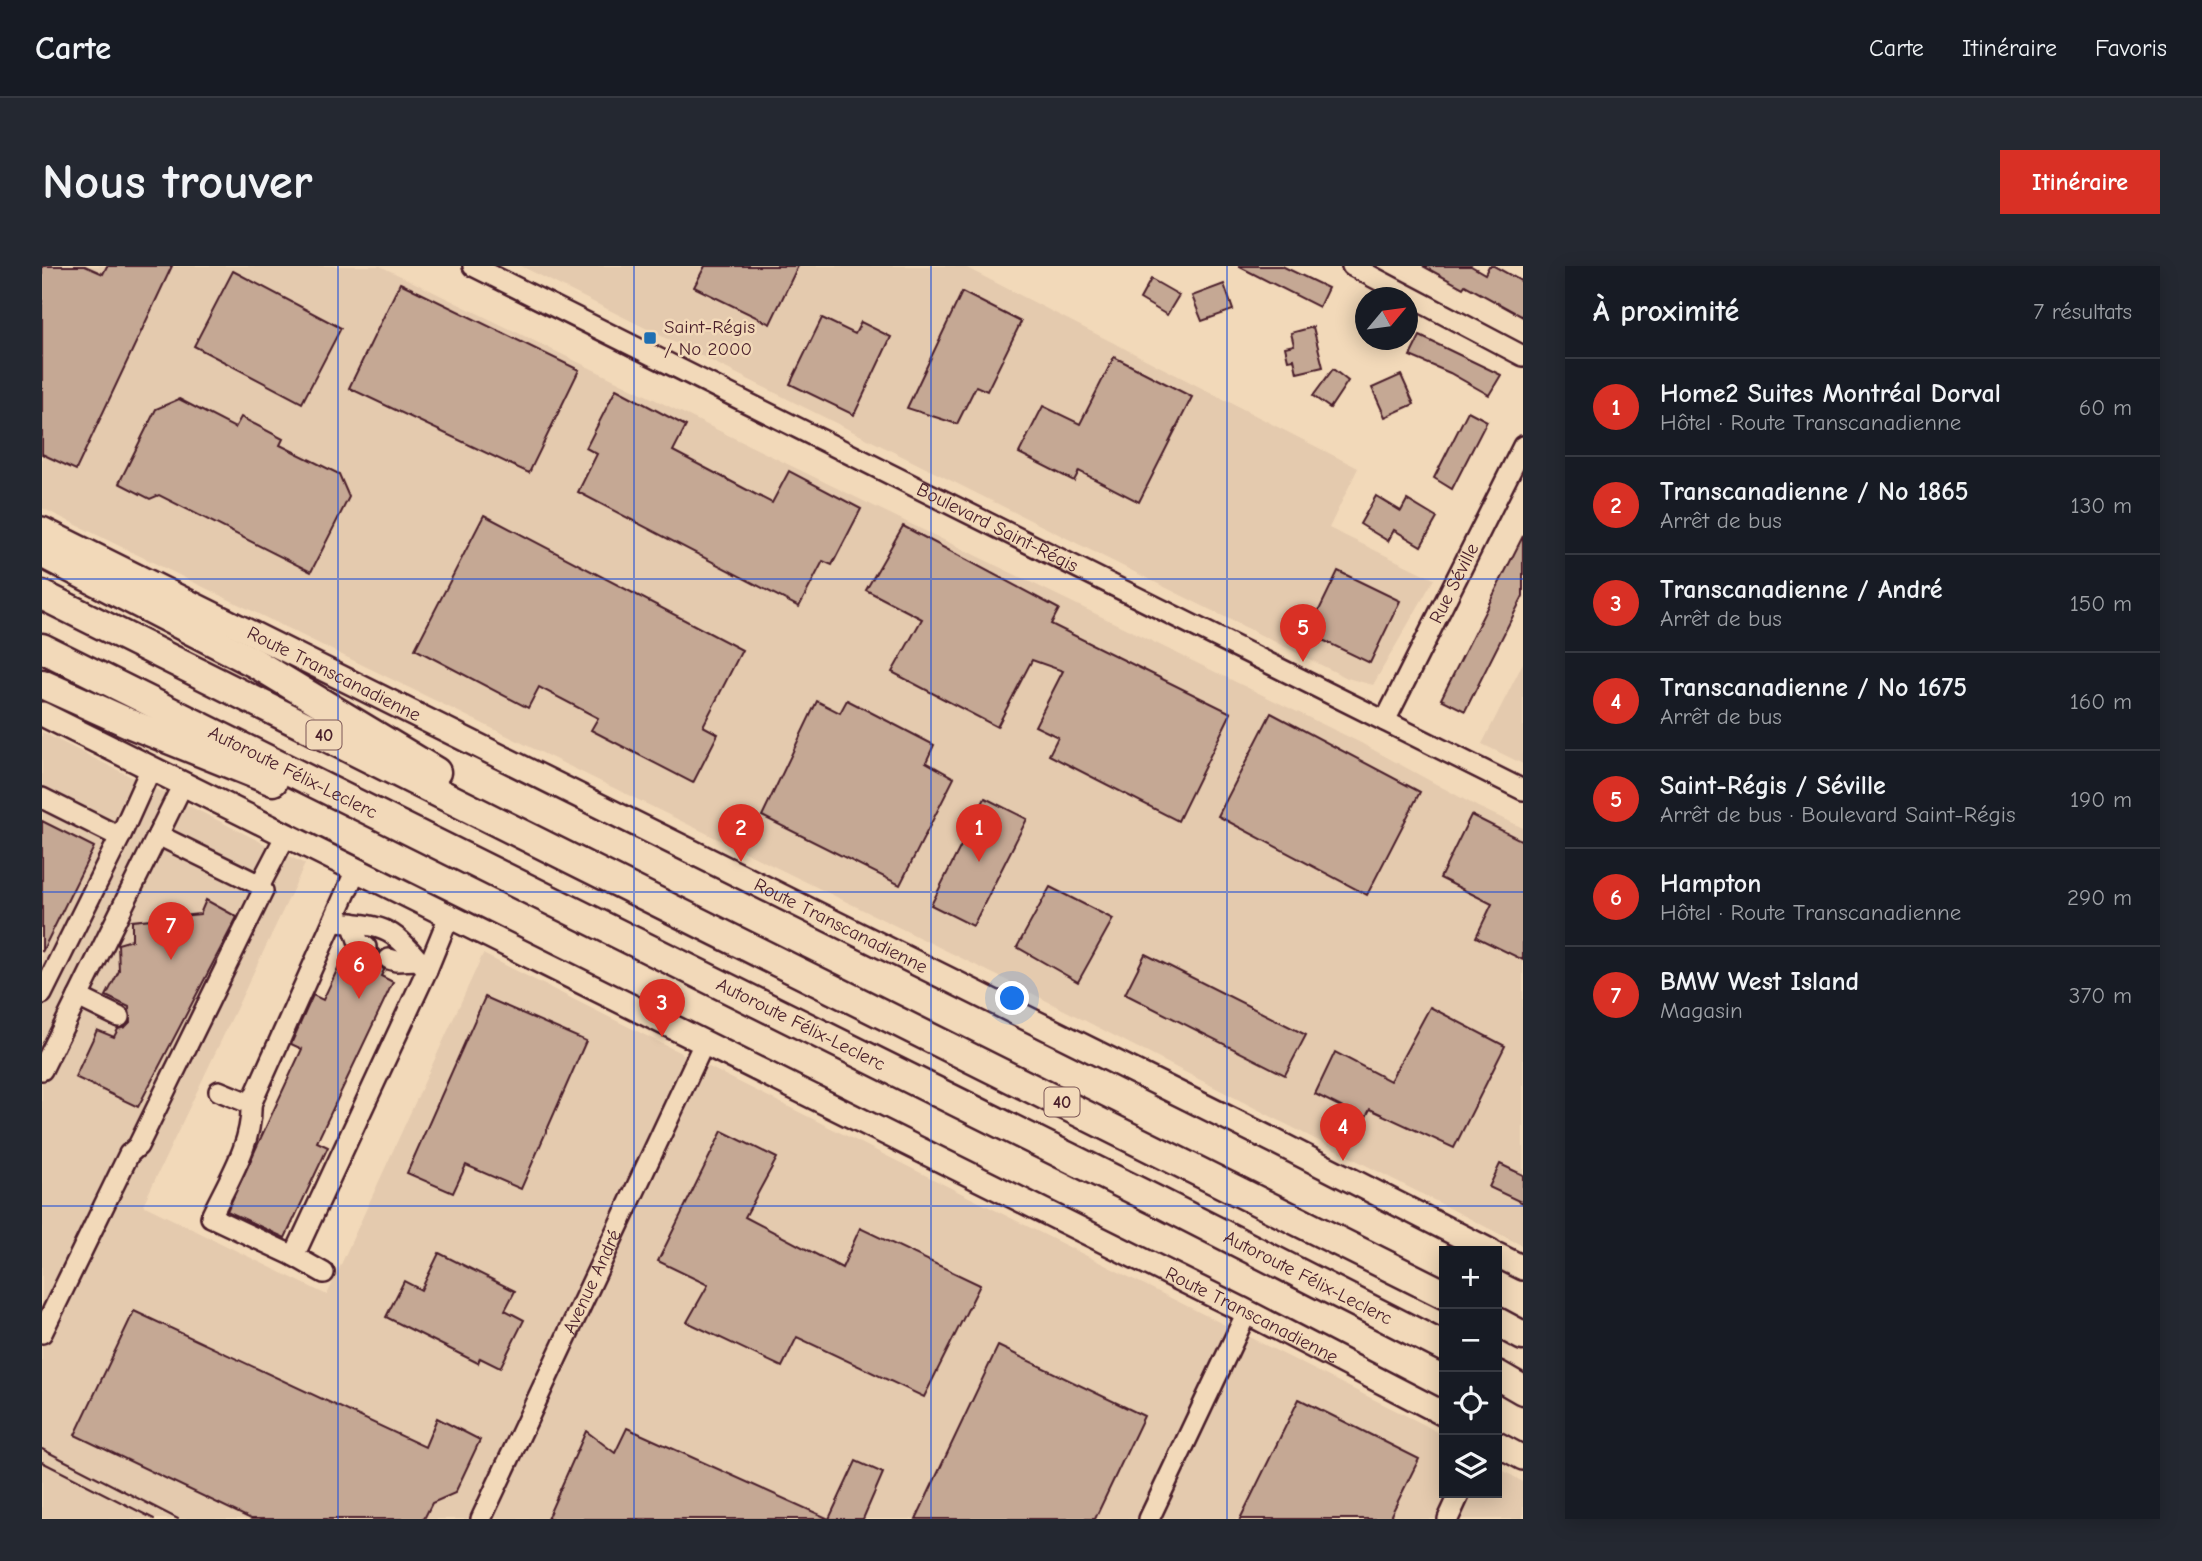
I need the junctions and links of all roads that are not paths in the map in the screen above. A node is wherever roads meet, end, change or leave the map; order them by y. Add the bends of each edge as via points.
1 (473, 266) edge
2 (1352, 266) edge
3 (1383, 287) edge
4 (1418, 305) edge
5 (1523, 356) edge
6 (1523, 446) edge
7 (42, 529) edge
8 (42, 553) edge
9 (42, 595) edge
10 (42, 648) edge
11 (42, 684) edge
12 (42, 714) edge
13 (1385, 721) junction
14 (151, 768) junction
15 (183, 784) junction
16 (1523, 790) edge
17 (42, 798) edge
18 (158, 835) junction
19 (286, 835) junction
20 (120, 838) junction
21 (461, 855) junction
22 (356, 870) junction
23 (606, 875) junction
24 (260, 885) junction
25 (449, 916) junction
26 (343, 923) junction
27 (366, 947) dead end
28 (389, 959) dead end
29 (423, 965) junction
30 (42, 994) edge
31 (78, 997) junction
32 (119, 1017) dead end
33 (704, 1042) junction
34 (42, 1070) edge
35 (219, 1091) dead end
36 (251, 1104) junction
37 (1480, 1246) edge
38 (294, 1256) junction
39 (1502, 1258) edge
40 (1523, 1269) edge
41 (324, 1273) dead end
42 (1439, 1292) edge
43 (1247, 1312) junction
44 (1502, 1325) edge
45 (42, 1333) edge
46 (1523, 1336) edge
47 (1439, 1344) edge
48 (1502, 1378) edge
49 (1523, 1390) edge
50 (1439, 1411) edge
51 (1502, 1447) edge
52 (1523, 1458) edge
53 (1458, 1498) edge
54 (481, 1519) edge
55 (1149, 1519) edge
56 (1448, 1519) edge

1 - 13 street, Boulevard Saint-Régis
2 - 3 street
4 - 5 street
6 - 13 street, Rue Séville
7 - 37 main road, Route Transcanadienne
8 - 23 highway via 255,663
9 - 23 highway, 40
10 - 21 highway, Autoroute Félix-Leclerc / 40
11 - 21 highway
12 - 14 main road, Route Transcanadienne
13 - 16 street, Boulevard Saint-Régis
14 - 15 main road, Route Transcanadienne
14 - 20 street
15 - 18 street
15 - 19 main road, Route Transcanadienne
17 - 20 street
18 - 24 street
18 - 31 street
19 - 22 main road, Route Transcanadienne
19 - 24 street
20 - 30 street
21 - 47 highway, Autoroute Félix-Leclerc / 40
22 - 25 main road, Route Transcanadienne
22 - 26 street
23 - 42 highway, 40
24 - 45 street via 263,891 257,904
25 - 29 street
25 - 33 main road, Route Transcanadienne
26 - 27 street
26 - 29 street via 389,931
26 - 36 street
28 - 29 street
29 - 38 street
31 - 32 street
31 - 34 street
33 - 43 main road, Route Transcanadienne
33 - 54 street, Avenue André
35 - 36 street
36 - 38 street via 247,1139 211,1217
38 - 41 street
39 - 40 main road
43 - 50 main road, Route Transcanadienne
43 - 55 street
44 - 46 highway
48 - 49 highway
51 - 52 main road
53 - 56 street

